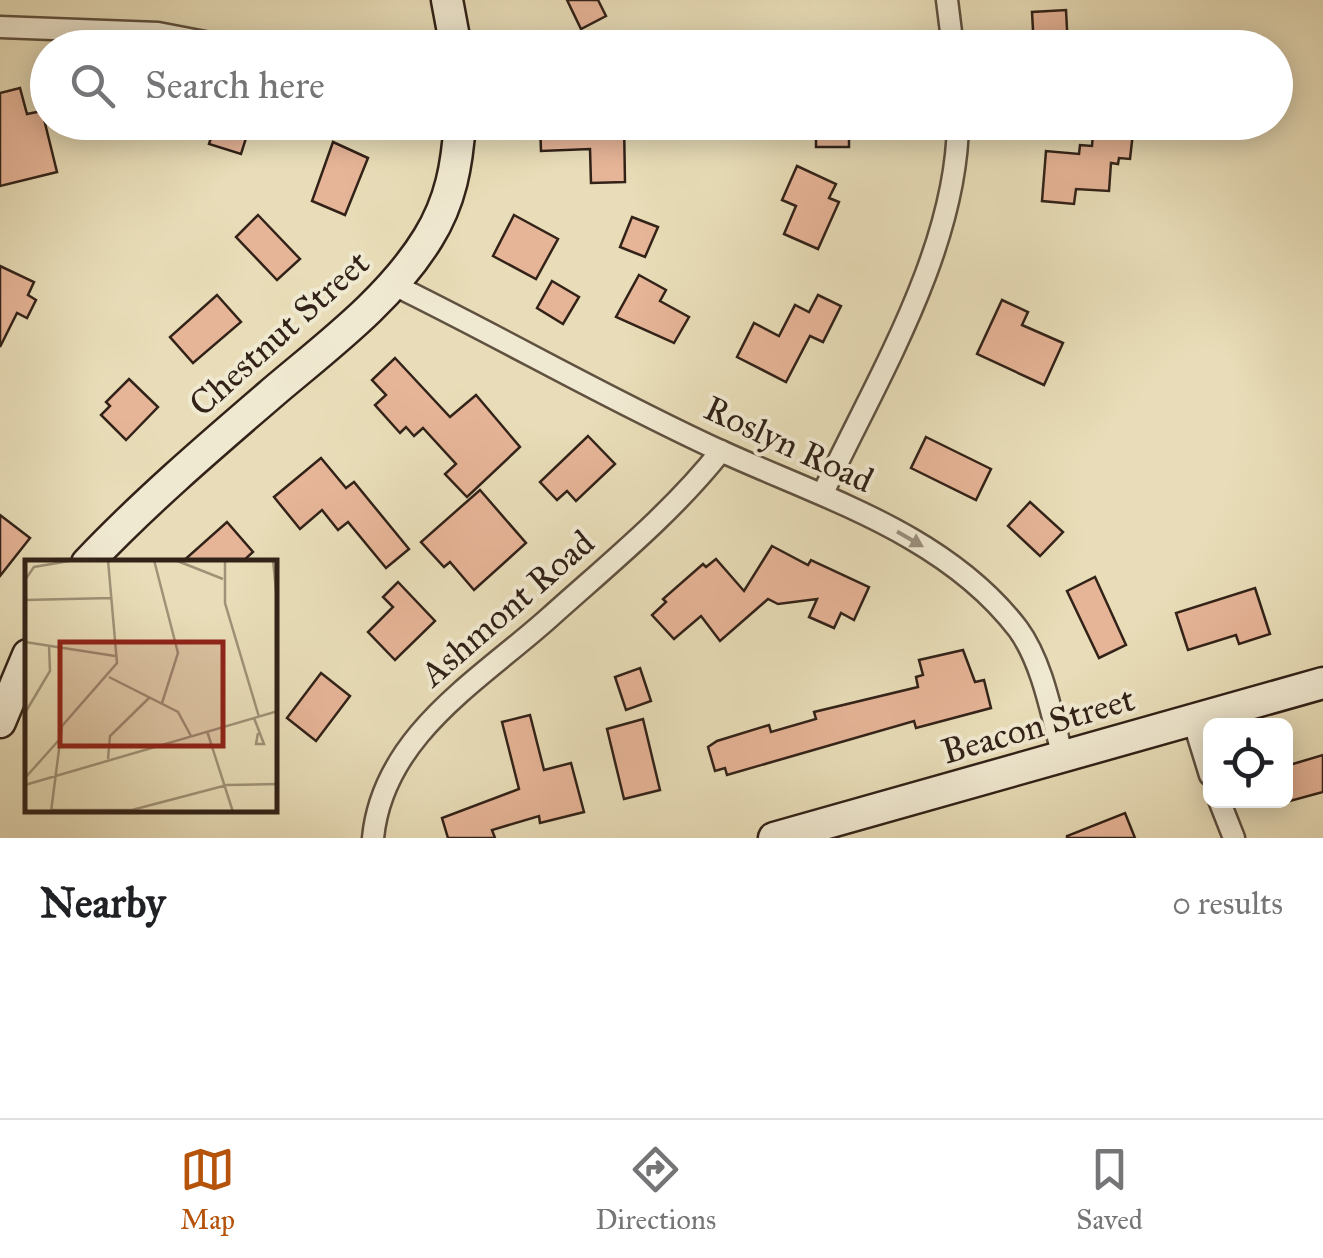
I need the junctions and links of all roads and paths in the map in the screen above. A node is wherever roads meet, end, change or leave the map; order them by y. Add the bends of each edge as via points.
1 (447, 0) edge
2 (947, 0) edge
3 (0, 28) edge
4 (63, 30) edge
5 (453, 30) edge
6 (951, 30) edge
7 (459, 140) edge
8 (956, 140) edge
9 (392, 284) junction
10 (722, 451) junction
11 (824, 493) junction
12 (90, 560) edge
13 (25, 662) edge
14 (1323, 683) edge
15 (1192, 720) junction
16 (0, 722) edge
17 (1203, 754) edge
18 (1063, 757) junction
19 (1222, 808) edge
20 (373, 838) edge
21 (774, 838) edge
22 (1234, 838) edge

1 - 5 main road
2 - 6 street
3 - 4 street
7 - 9 main road, Chestnut Street via 448,199 427,240
8 - 11 street via 947,208 929,267
9 - 10 street, Roslyn Road
9 - 12 main road, Chestnut Street via 182,469
10 - 11 street, Roslyn Road
10 - 20 street, Ashmont Road via 685,496 440,709 390,779
11 -> 18 street, Roslyn Road via 956,568 1020,632
13 - 16 main road
14 - 15 main road, Beacon Street
15 - 17 street
15 - 18 main road, Beacon Street
18 - 21 main road, Beacon Street
19 - 22 street

